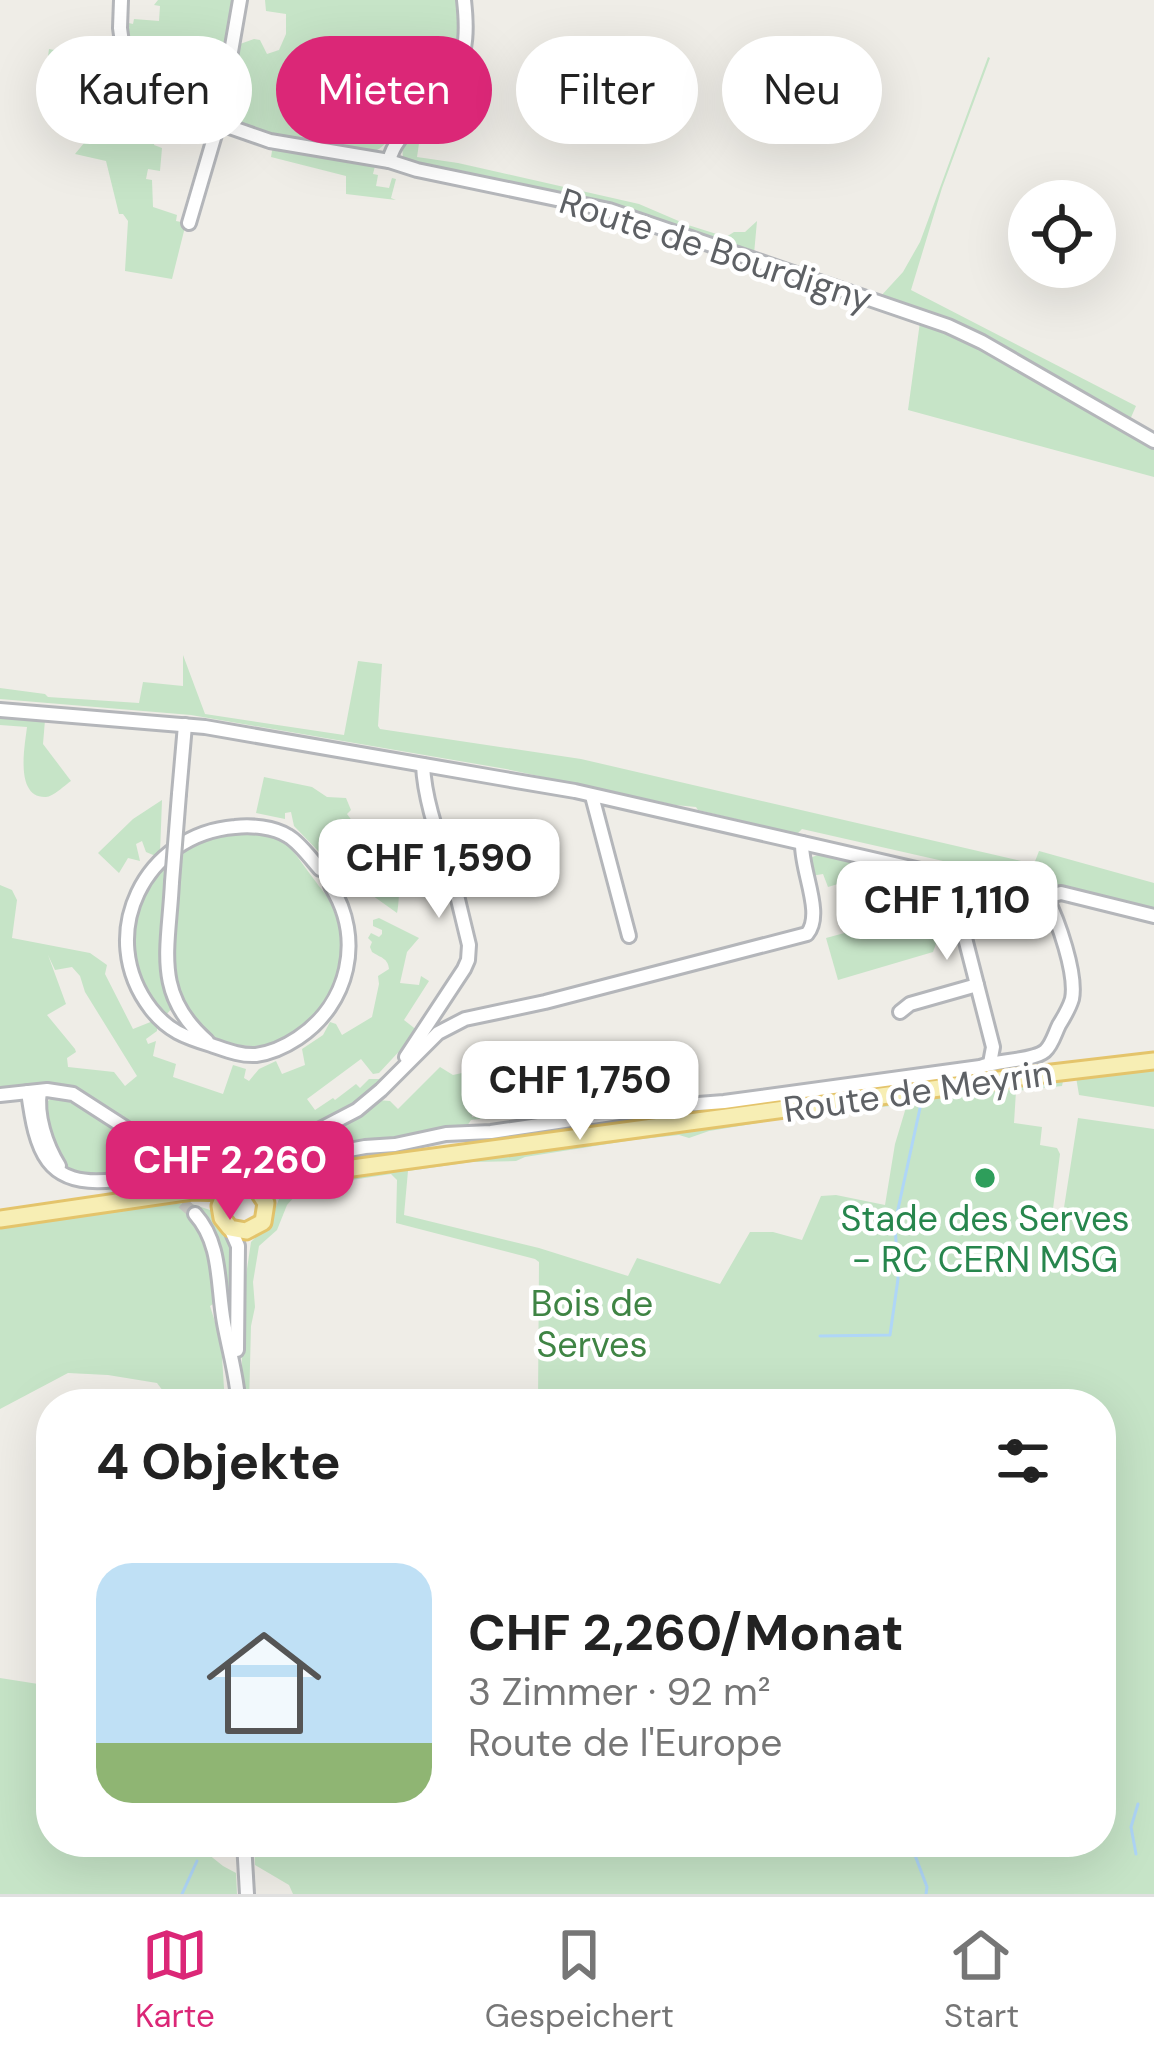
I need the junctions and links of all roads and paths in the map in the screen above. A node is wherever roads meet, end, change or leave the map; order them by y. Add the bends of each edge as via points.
1 (121, 0) edge
2 (240, 0) edge
3 (464, 0) edge
4 (121, 36) edge
5 (234, 36) edge
6 (252, 134) edge
7 (212, 144) edge
8 (388, 160) junction
9 (189, 223) dead end
10 (1154, 441) edge
11 (0, 710) edge
12 (185, 725) junction
13 (423, 765) junction
14 (592, 796) junction
15 (802, 843) junction
16 (320, 869) dead end
17 (956, 877) junction
18 (331, 886) dead end
19 (1046, 898) junction
20 (1154, 916) edge
21 (629, 936) dead end
22 (977, 985) junction
23 (900, 1012) dead end
24 (212, 1045) junction
25 (1154, 1061) edge
26 (990, 1063) junction
27 (397, 1074) junction
28 (34, 1092) junction
29 (0, 1095) edge
30 (135, 1134) junction
31 (325, 1174) junction
32 (256, 1188) junction
33 (163, 1190) junction
34 (226, 1192) junction
35 (267, 1207) junction
36 (220, 1210) junction
37 (195, 1214) tunnel mouth
38 (0, 1219) edge
39 (230, 1228) junction
40 (254, 1229) junction
41 (223, 1308) junction
42 (238, 1315) junction
43 (237, 1389) joint
44 (245, 1857) edge
45 (247, 1894) edge

1 - 4 street, Route de Bourdigny
2 - 5 street
3 - 8 street via 466,43 456,74
6 - 8 street, Route de Bourdigny
7 - 9 street
8 - 10 street, Route de Bourdigny via 632,217 948,326
11 - 12 street
12 - 13 street
12 - 24 street, bridge via 168,973 180,1014
13 - 14 street
13 - 27 street via 470,953
14 - 15 street
14 - 21 street
15 - 17 street
15 - 27 street via 815,918 802,937 465,1019 438,1033
16 - 24 street via 289,836 236,826 178,845 140,883 127,946 137,986 173,1033
17 - 19 street via 1029,887
17 - 22 street
18 - 24 street via 344,909 348,952 329,1010 277,1049 250,1055
19 - 20 street via 1066,894
19 - 26 street via 1069,962 1070,1006 1044,1052
22 - 23 street
22 - 26 street
25 - 31 main road, Route de Meyrin
26 - 30 street via 205,1170 172,1163
27 - 30 street via 357,1110 288,1146 190,1149
28 - 29 street
28 - 30 street via 73,1094
28 - 33 street via 38,1146 51,1164 88,1183 147,1177
31 - 32 main road, Route de Meyrin
31 - 35 main road, Route de Meyrin
32 - 34 main road
32 - 35 main road
33 - 34 main road
33 - 36 main road
33 - 38 main road
34 - 36 main road
35 - 40 main road
36 - 39 main road
37 - 41 street via 214,1248
39 - 40 main road
39 - 42 street via 238,1246
40 - 42 street
41 - 42 street
41 - 43 street
42 - 43 street
44 - 45 street

